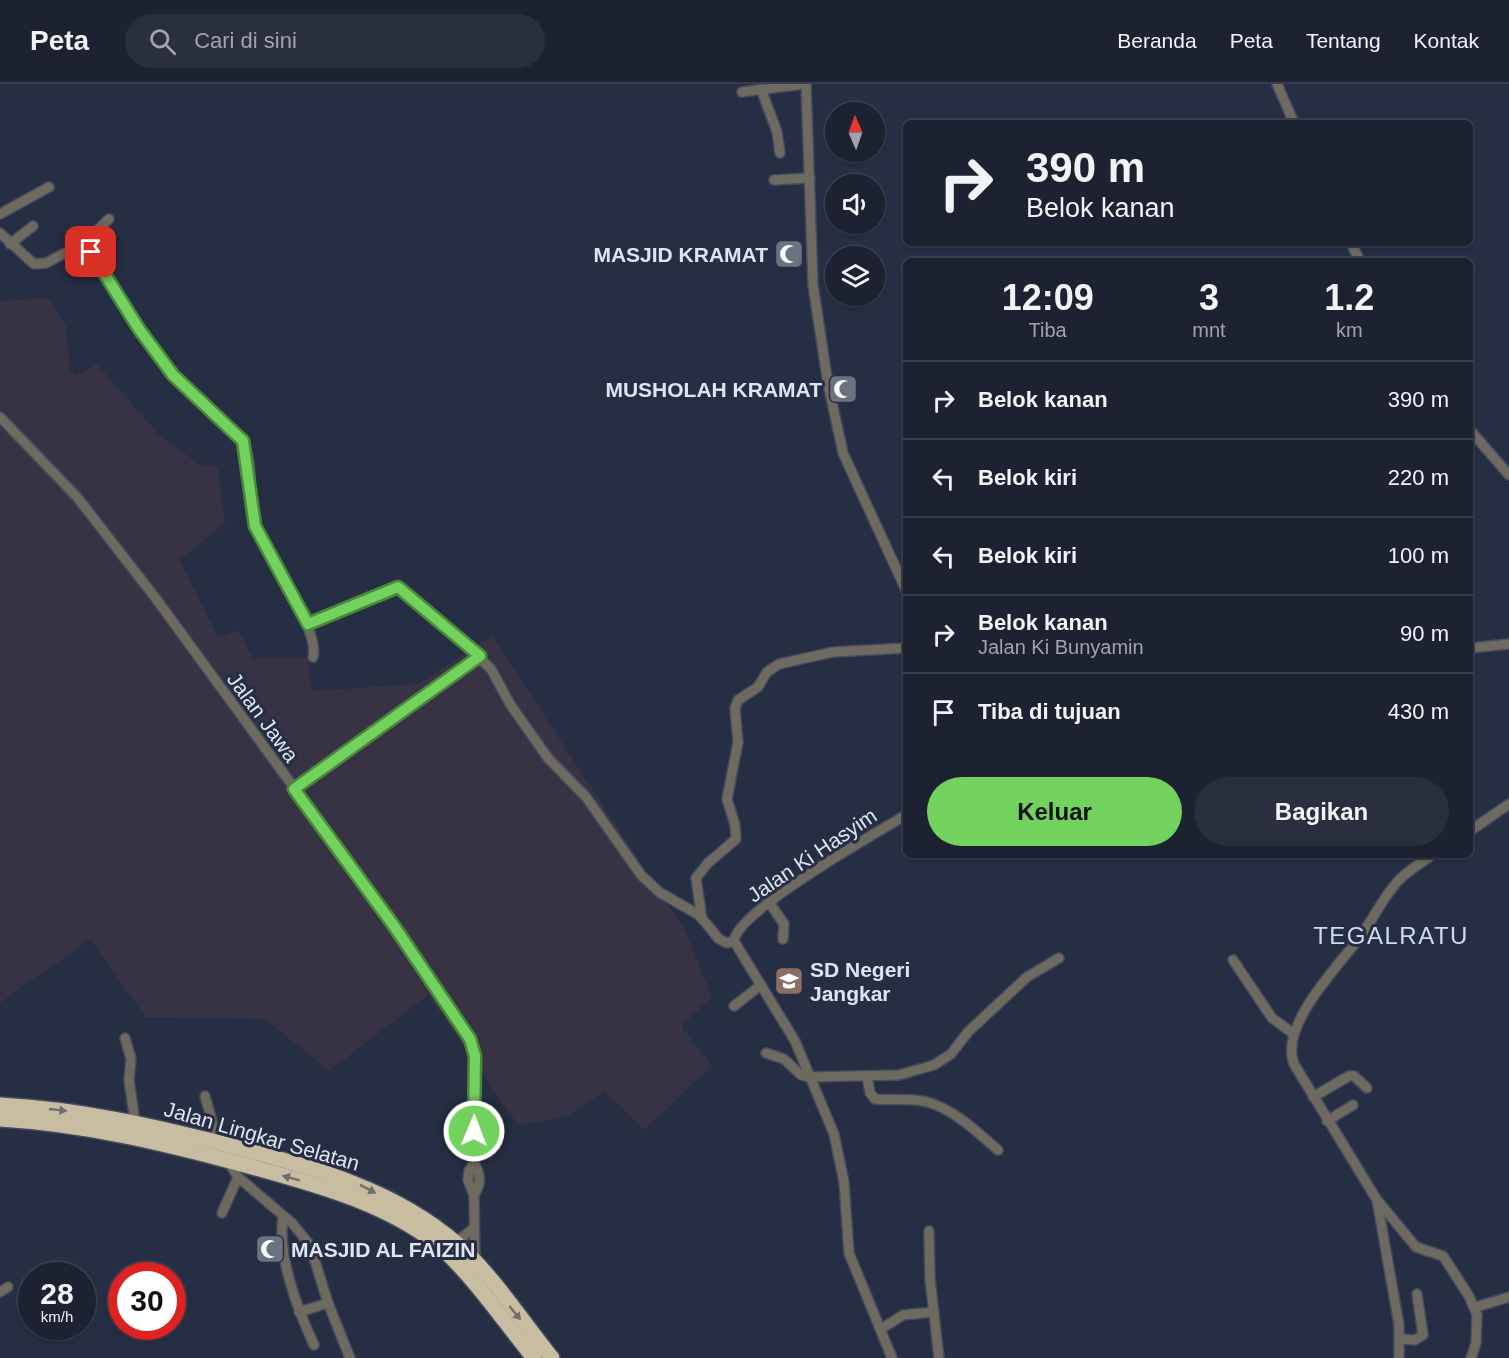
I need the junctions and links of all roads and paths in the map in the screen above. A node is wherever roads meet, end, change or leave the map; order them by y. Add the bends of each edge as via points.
1 (805, 84) edge
2 (1277, 84) edge
3 (760, 89) junction
4 (742, 92) dead end
5 (1293, 120) edge
6 (780, 153) dead end
7 (810, 178) junction
8 (774, 180) dead end
9 (49, 187) dead end
10 (0, 214) edge
11 (109, 219) dead end
12 (33, 226) dead end
13 (0, 233) edge
14 (84, 243) junction
15 (10, 244) junction
16 (0, 417) edge
17 (1473, 433) edge
18 (1509, 475) edge
19 (903, 583) edge
20 (308, 624) junction
21 (1509, 644) edge
22 (903, 648) edge
23 (1473, 648) edge
24 (480, 656) junction
25 (313, 657) dead end
26 (294, 789) junction
27 (1509, 804) edge
28 (903, 816) edge
29 (1473, 829) edge
30 (1428, 858) edge
31 (769, 902) junction
32 (702, 919) junction
33 (783, 939) dead end
34 (734, 941) junction
35 (1059, 958) dead end
36 (1233, 960) dead end
37 (760, 985) junction
38 (734, 1006) dead end
39 (1294, 1034) junction
40 (125, 1038) dead end
41 (766, 1053) dead end
42 (867, 1076) junction
43 (809, 1077) junction
44 (1367, 1088) dead end
45 (205, 1096) dead end
46 (1313, 1097) junction
47 (0, 1105) edge
48 (1353, 1105) dead end
49 (0, 1119) edge
50 (1327, 1121) junction
51 (135, 1122) junction
52 (210, 1141) junction
53 (999, 1150) dead end
54 (227, 1160) junction
55 (238, 1177) junction
56 (1377, 1200) junction
57 (222, 1213) dead end
58 (283, 1216) junction
59 (424, 1228) junction
60 (474, 1228) junction
61 (929, 1232) dead end
62 (456, 1243) junction
63 (475, 1263) junction
64 (1417, 1294) dead end
65 (1509, 1297) edge
66 (328, 1303) junction
67 (1476, 1306) junction
68 (298, 1312) junction
69 (934, 1312) junction
70 (881, 1329) junction
71 (1401, 1339) junction
72 (314, 1345) dead end
73 (350, 1358) edge
74 (534, 1358) edge
75 (552, 1358) edge
76 (892, 1358) edge
77 (939, 1358) edge
78 (1400, 1358) edge
79 (1471, 1358) edge

1 - 3 street
1 - 7 street
2 - 5 street
3 - 4 street
3 - 6 street via 777,132
7 - 8 street
7 - 19 street via 813,285 840,442
9 - 10 street
11 - 14 street
12 - 15 street
13 - 15 street
14 - 15 street via 39,265 28,261
14 - 20 street via 173,375 243,441 255,526
16 - 26 street, Jalan Jawa via 78,497
17 - 18 street
20 - 24 street via 398,587
20 - 25 street via 315,643
21 - 23 street
22 - 32 street via 832,652 779,664 767,672 758,687 738,700 738,742 727,799 736,839 696,879
24 - 26 street
24 - 32 street via 548,758 586,797 641,875 659,892
26 - 60 street, Jalan Jawa via 401,935 470,1039 475,1056 474,1163 480,1187 474,1195
27 - 29 street
28 - 31 street, Jalan Ki Hasyim
30 - 39 street via 1391,890 1357,941 1320,985
31 - 33 street via 784,924
31 - 34 street, Jalan Ki Hasyim via 737,932
32 - 34 street via 719,939
34 - 37 street
35 - 42 street via 1027,977 942,1060 908,1074
36 - 39 street via 1272,1018
37 - 38 street
37 - 43 street via 795,1041
39 - 46 street via 1292,1058
40 - 51 street via 131,1059 129,1080
41 - 43 street via 784,1059 801,1075
42 - 43 street
42 - 53 street via 870,1094 875,1099 932,1103
43 - 70 street via 834,1134 844,1182 849,1253
44 - 46 street via 1349,1076
45 - 52 street via 213,1125
46 - 50 street
47 -> 51 highway, Jalan Lingkar Selatan
48 - 50 street
49 - 54 highway, Jalan Lingkar Selatan via 43,1121 120,1134
50 - 56 street
51 - 52 highway, Jalan Lingkar Selatan
52 -> 59 highway, Jalan Lingkar Selatan via 359,1185
54 - 55 street
59 -> 54 highway, Jalan Lingkar Selatan via 313,1184
55 - 57 street
55 - 58 street
56 - 67 street via 1416,1247 1443,1256
56 - 71 street
58 - 66 street via 313,1251
58 - 68 street via 285,1253
59 - 62 highway, Jalan Lingkar Selatan
59 - 74 highway, Jalan Lingkar Selatan
60 - 62 street
60 - 63 street, Jalan Jawa
61 - 69 street
62 - 63 highway, Jalan Lingkar Selatan
63 -> 75 highway, Jalan Lingkar Selatan
64 - 71 street via 1423,1335 1415,1340
65 - 67 street
66 - 68 street
66 - 73 street
67 - 79 street via 1476,1343
68 - 72 street
69 - 70 street via 903,1315
69 - 77 street
70 - 76 street
71 - 78 street

